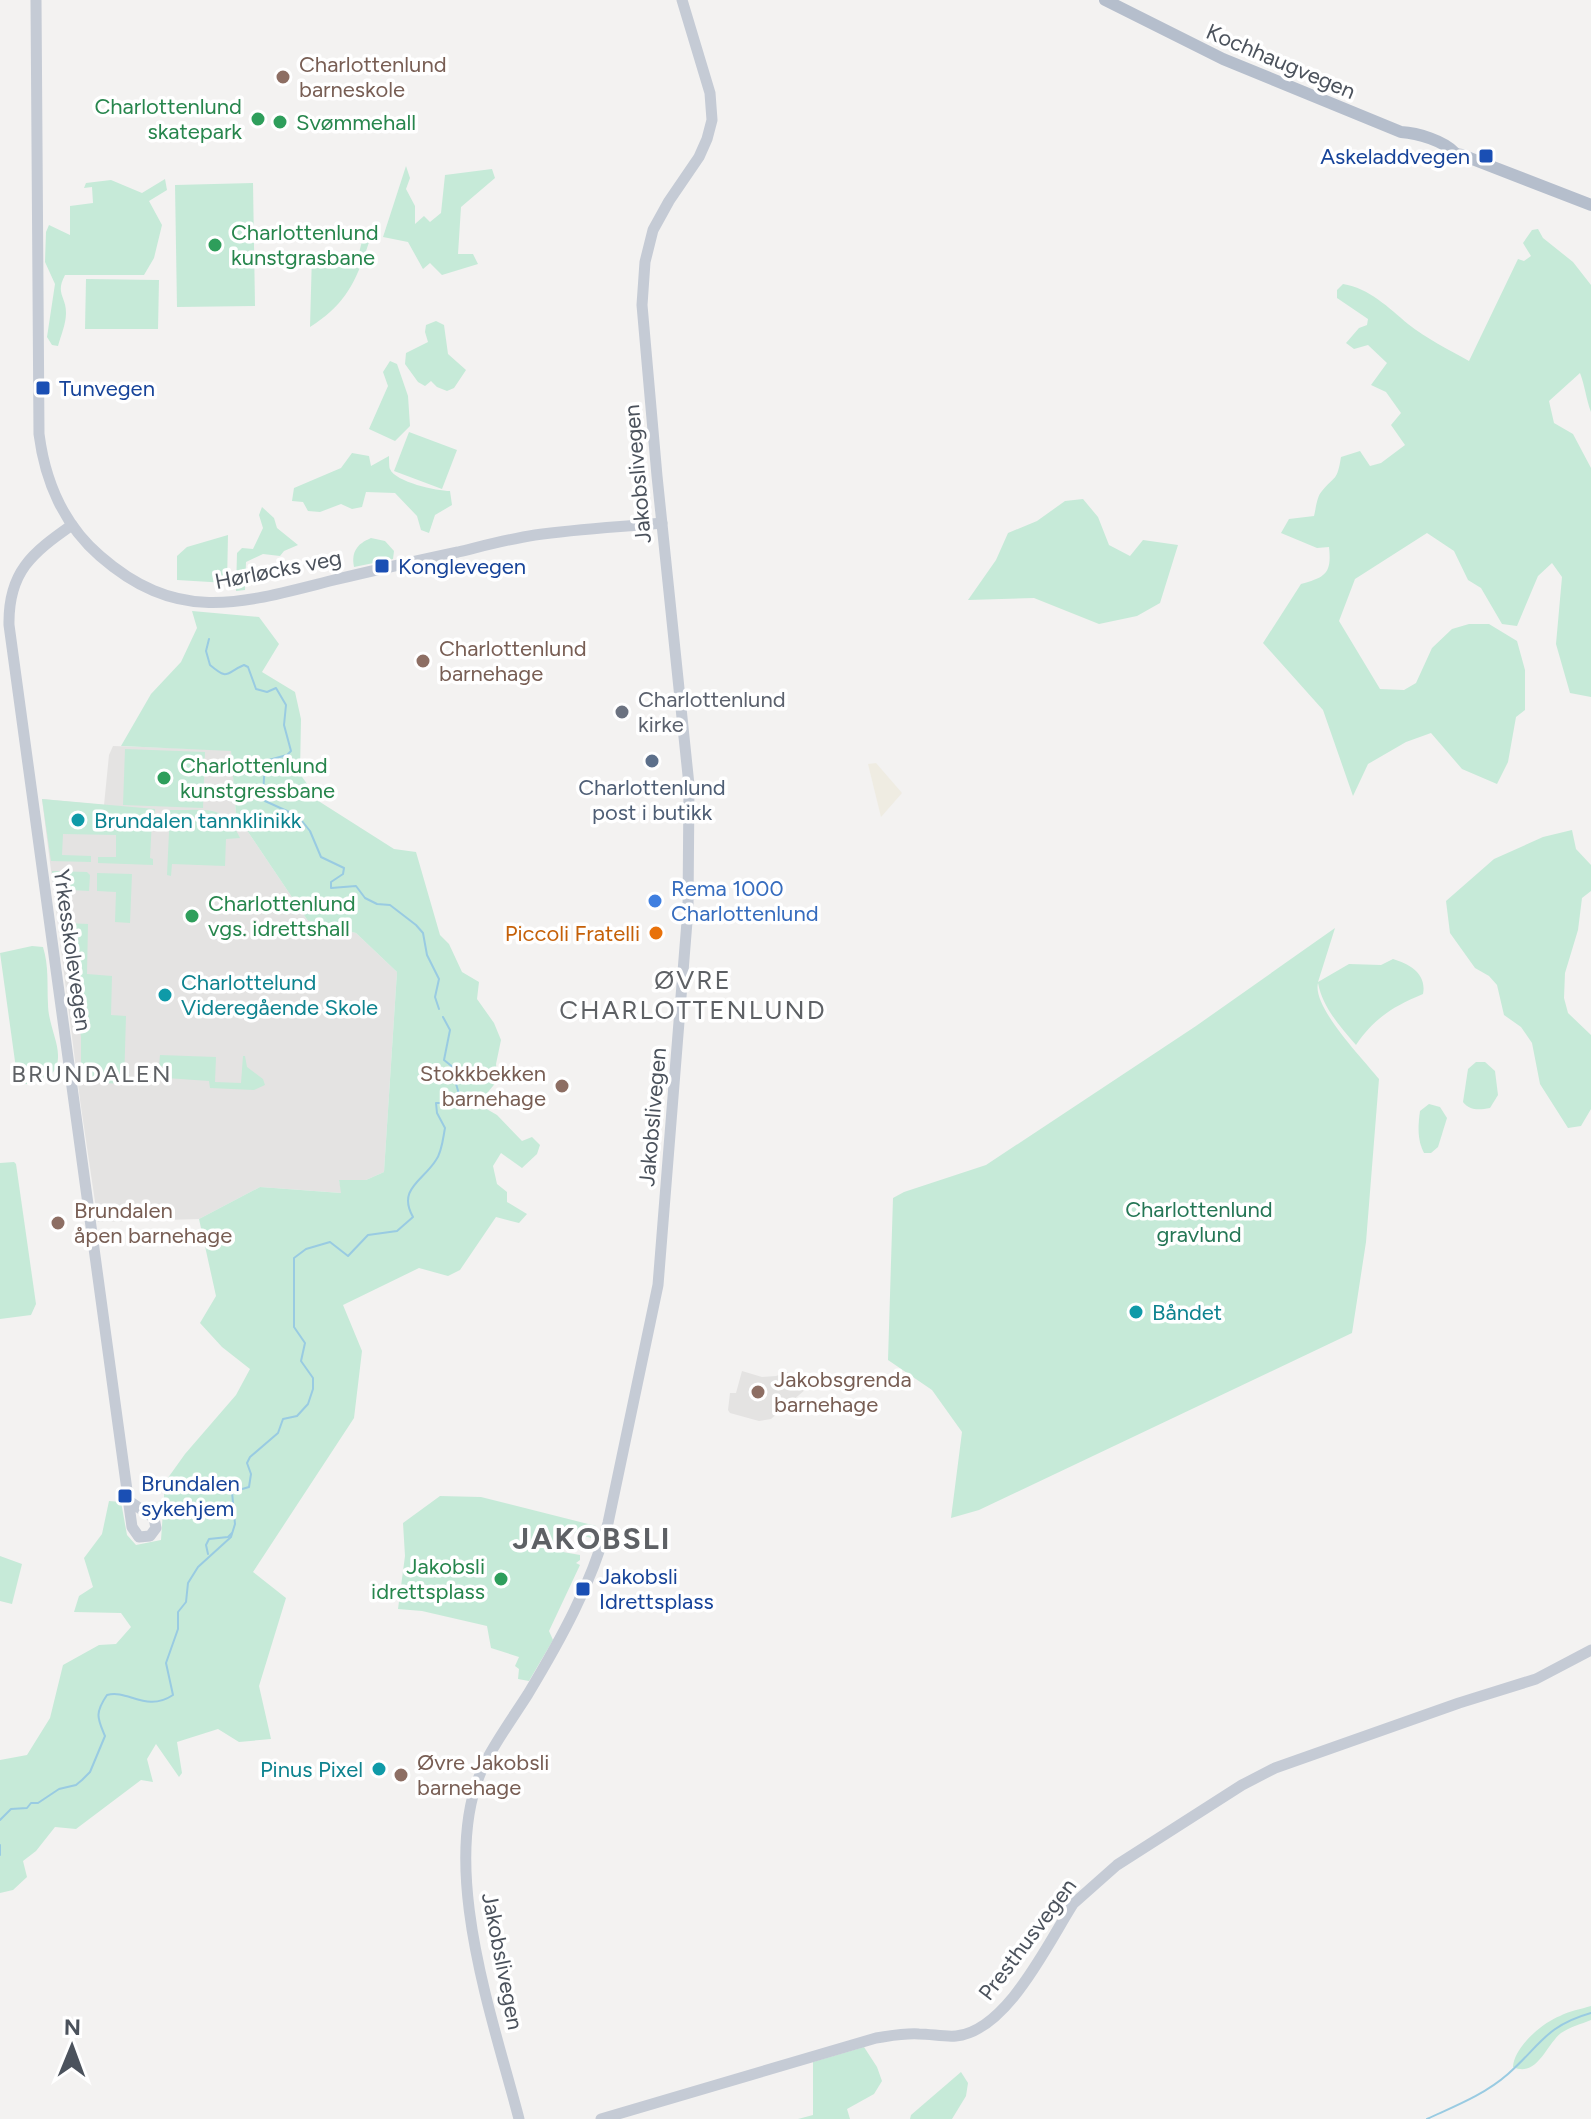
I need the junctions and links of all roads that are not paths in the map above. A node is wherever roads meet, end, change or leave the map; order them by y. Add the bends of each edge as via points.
1 (36, 0) edge
2 (682, 0) edge
3 (1105, 0) edge
4 (1591, 205) edge
5 (662, 523) junction
6 (72, 525) junction
7 (129, 1501) dead end
8 (1591, 1650) edge
9 (519, 2119) edge
10 (601, 2119) edge

1 - 6 street, Hørløcks veg via 39,434 49,479
2 - 5 street, Jakobslivegen via 712,111 703,149 656,224 643,274
3 - 4 main road, Kochhaugvegen via 1223,59
5 - 6 street, Hørløcks veg via 534,535 217,604 174,598 130,578
5 - 9 street, Jakobslivegen via 689,777 690,834 658,1285 597,1559 561,1637 487,1759 467,1826 475,1941
6 - 7 street, Yrkesskolevegen via 22,568 11,594 9,625
8 - 10 street, Presthusvegen via 1536,1679 1290,1761 1242,1785 1086,1890 1006,2007 972,2032 876,2038

